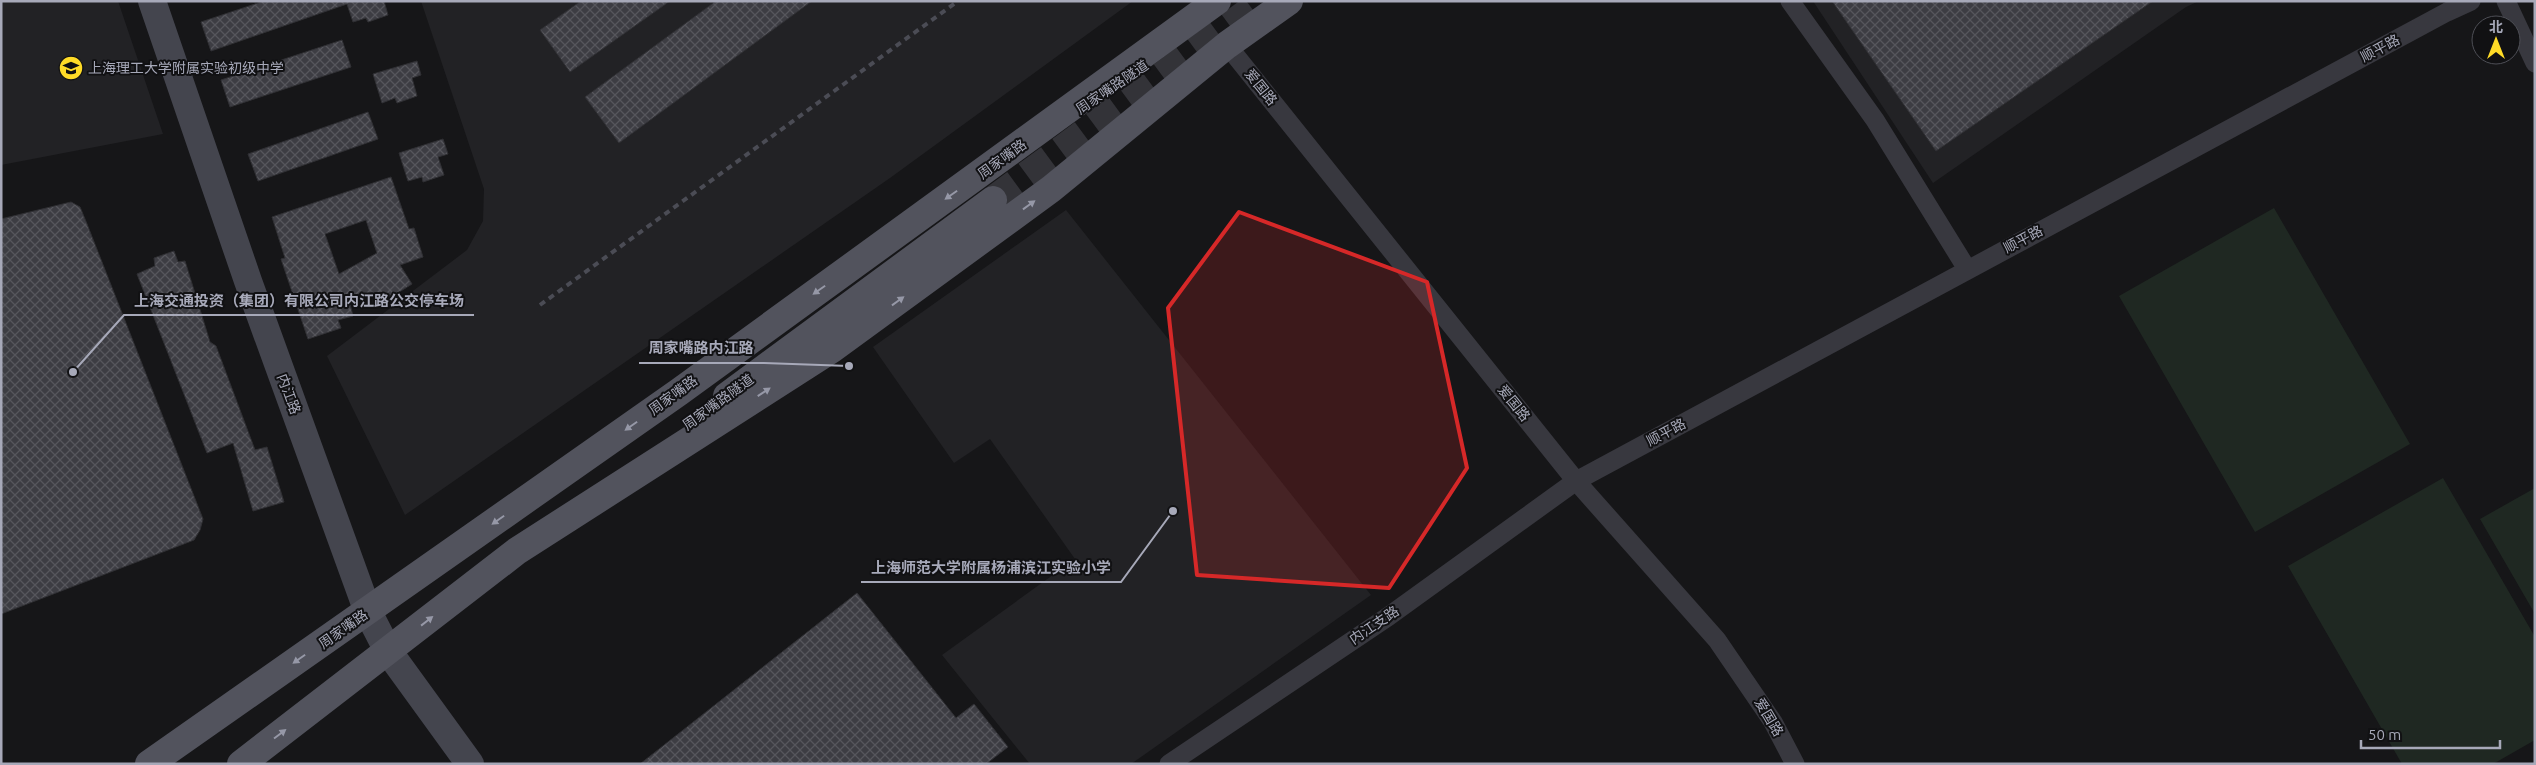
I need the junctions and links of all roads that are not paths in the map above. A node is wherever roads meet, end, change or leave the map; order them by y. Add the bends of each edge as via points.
1 (152, 1) edge
2 (1216, 1) edge
3 (1237, 1) edge
4 (1289, 1) edge
5 (1790, 1) edge
6 (2471, 1) edge
7 (2506, 1) edge
8 (1228, 45) junction
9 (2535, 63) edge
10 (986, 171) junction
11 (993, 200) tunnel mouth
12 (1967, 269) junction
13 (1576, 481) junction
14 (516, 551) junction
15 (368, 612) junction
16 (388, 651) junction
17 (148, 764) edge
18 (241, 764) edge
19 (470, 764) edge
20 (1169, 764) edge
21 (1795, 764) edge

1 - 15 street, 内江路 via 248,281
2 - 10 main road, 周家嘴路
3 - 10 main road, 周家嘴路隧道
4 - 8 main road
5 - 12 street via 1874,120
6 - 12 street, 顺平路
7 - 9 street
8 - 13 street, 爱国路
14 -> 8 main road via 832,349 1051,189
10 -> 15 main road, 周家嘴路
11 - 14 main road, 周家嘴路隧道
12 - 13 street, 顺平路
13 - 20 street, 内江支路 via 1389,616
13 - 21 street, 爱国路 via 1718,640 1773,722
16 -> 14 main road
15 - 16 street, 内江路
15 -> 17 main road, 周家嘴路
18 -> 16 main road
16 - 19 street, 内江路

